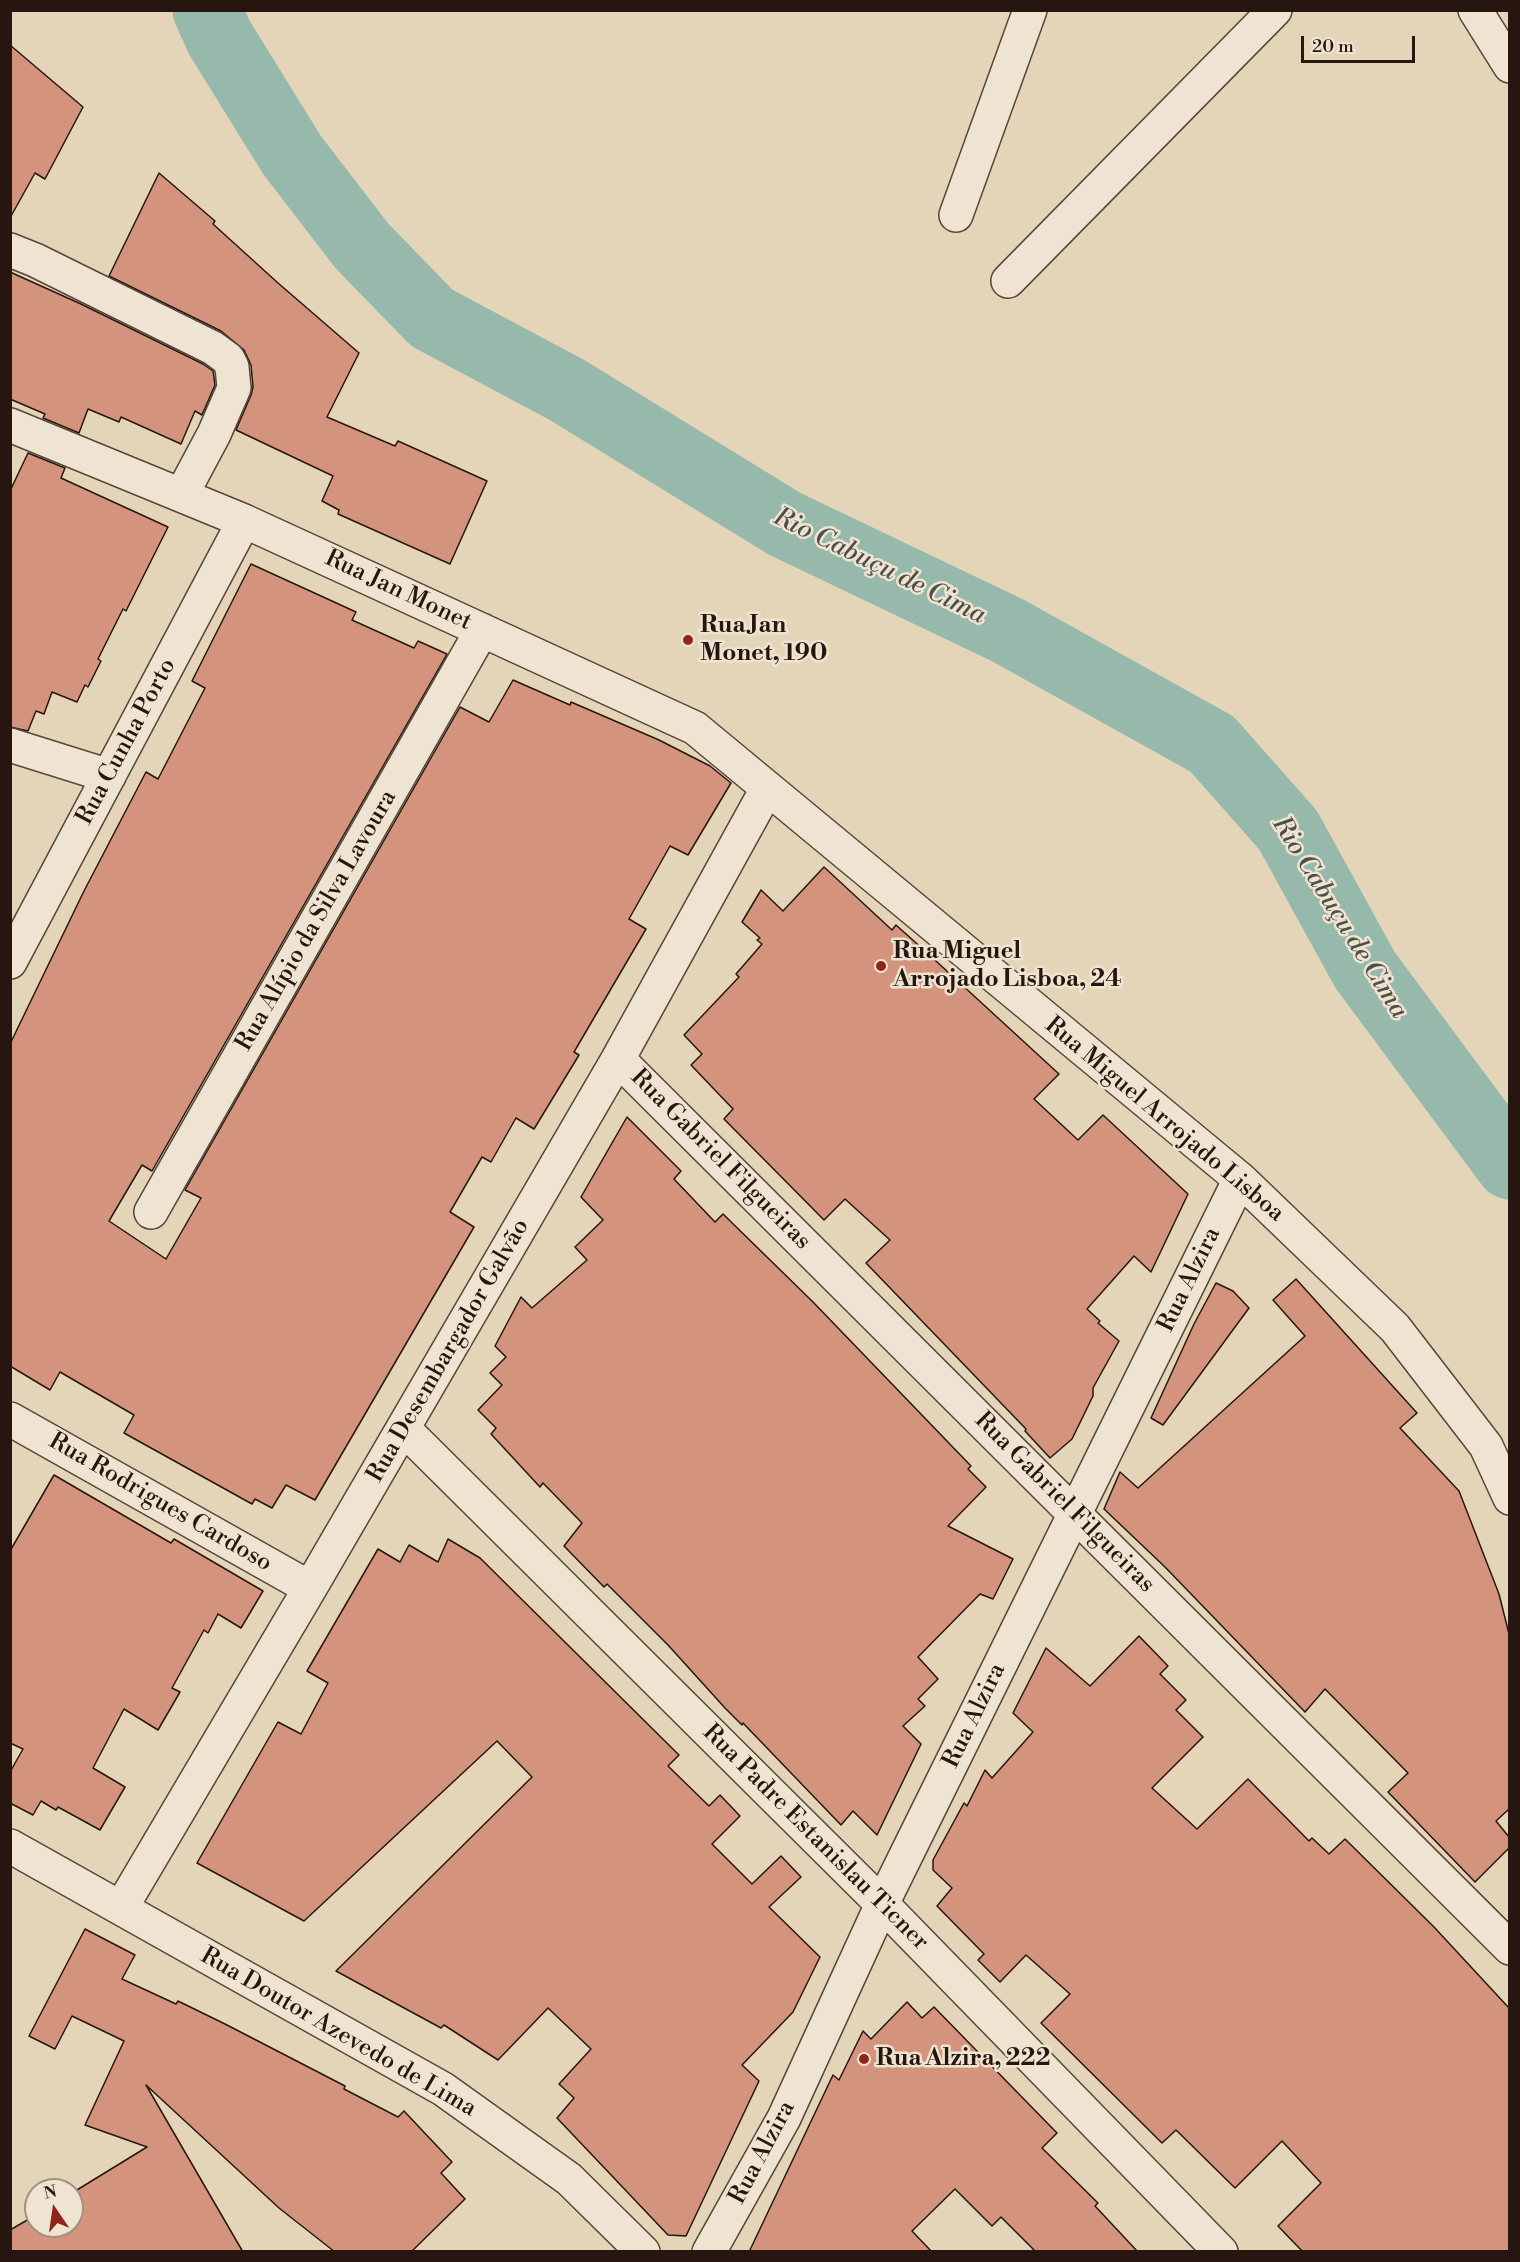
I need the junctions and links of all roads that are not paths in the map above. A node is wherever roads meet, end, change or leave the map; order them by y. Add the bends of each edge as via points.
1 (1030, 10) edge
2 (1275, 10) edge
3 (1475, 10) edge
4 (1509, 66) edge
5 (956, 215) dead end
6 (10, 250) edge
7 (1008, 282) dead end
8 (10, 425) edge
9 (182, 494) junction
10 (244, 521) junction
11 (482, 630) junction
12 (10, 745) edge
13 (109, 776) junction
14 (767, 789) junction
15 (10, 962) edge
16 (618, 1059) junction
17 (1240, 1179) junction
18 (151, 1212) dead end
19 (10, 1419) edge
20 (404, 1429) junction
21 (1509, 1498) edge
22 (1075, 1514) junction
23 (310, 1588) junction
24 (10, 1846) edge
25 (882, 1904) junction
26 (121, 1908) junction
27 (1509, 1948) edge
28 (643, 2252) edge
29 (709, 2252) edge
30 (1221, 2252) edge

1 - 5 street
2 - 7 street
3 - 4 street
6 - 9 street via 203,343 228,359 234,388
8 - 9 street, Rua Jan Monet
9 - 10 street, Rua Jan Monet
10 - 11 street, Rua Jan Monet
10 - 13 street, Rua Cunha Porto
11 - 14 street, Rua Jan Monet via 695,728
11 - 18 street, Rua Alípio da Silva Lavoura
12 - 13 street
13 - 15 street, Rua Cunha Porto
14 - 16 street, Rua Desembargador Galvão
14 - 17 street, Rua Miguel Arrojado Lisboa
16 - 20 street, Rua Desembargador Galvão
16 - 22 street, Rua Gabriel Filgueiras
17 - 21 street, Rua Miguel Arrojado Lisboa via 1395,1328 1486,1446
17 - 22 street, Rua Alzira
19 - 23 street, Rua Rodrigues Cardoso
20 - 23 street, Rua Desembargador Galvão
20 - 25 street, Rua Padre Estanislau Ticner
22 - 25 street, Rua Alzira
22 - 27 street, Rua Gabriel Filgueiras
23 - 26 street, Rua Desembargador Galvão
24 - 26 street, Rua Doutor Azevedo de Lima
25 - 29 street, Rua Alzira via 784,2118
25 - 30 street, Rua Padre Estanislau Ticner
26 - 28 street, Rua Doutor Azevedo de Lima via 443,2089 569,2179

